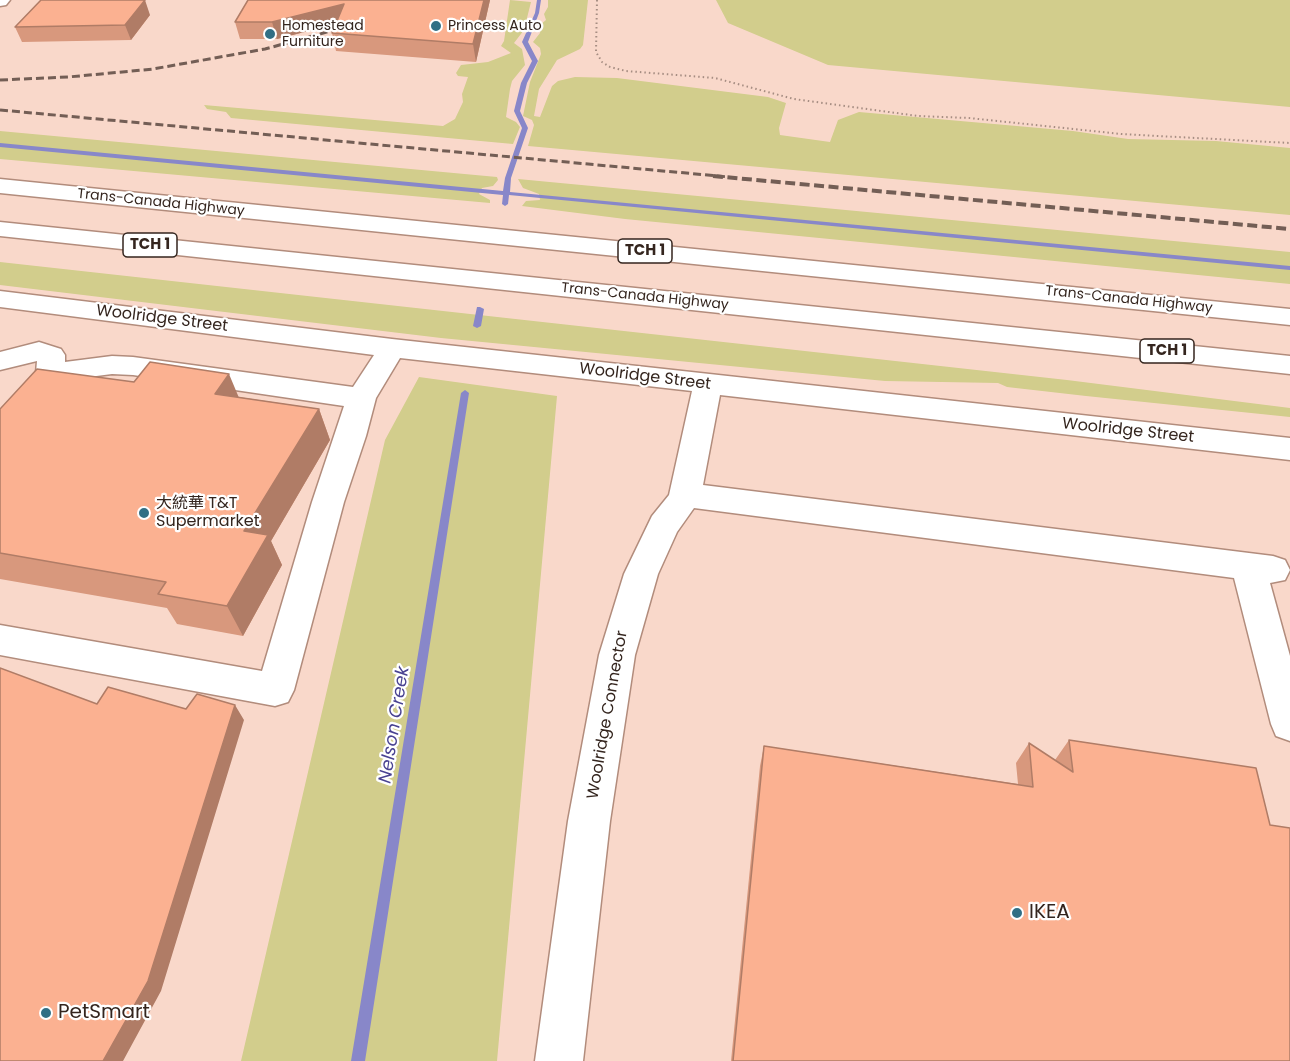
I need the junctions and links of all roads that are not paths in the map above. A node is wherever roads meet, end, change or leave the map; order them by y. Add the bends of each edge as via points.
1 (0, 186) edge
2 (0, 229) edge
3 (0, 299) edge
4 (75, 309) junction
5 (1290, 317) edge
6 (1043, 338) junction
7 (392, 348) junction
8 (0, 361) edge
9 (1290, 365) edge
10 (41, 371) junction
11 (1290, 377) edge
12 (708, 384) junction
13 (361, 398) junction
14 (1290, 449) edge
15 (685, 495) junction
16 (0, 640) edge
17 (1290, 724) edge
18 (559, 1061) edge

1 - 5 main road, Trans-Canada Highway / TCH 1
2 - 6 main road, Trans-Canada Highway / TCH 1
3 - 4 main road, Woolridge Street
4 - 7 main road, Woolridge Street
4 - 10 main road
6 - 9 main road, Trans-Canada Highway / TCH 1
6 - 11 main road
7 - 12 main road, Woolridge Street
7 - 13 main road
8 - 10 main road
10 - 13 main road via 133,366
12 - 14 main road, Woolridge Street
12 - 15 main road, Woolridge Connector
13 - 16 main road via 275,690
15 - 17 main road via 1260,569
15 - 18 main road, Woolridge Connector via 664,525 634,592 617,655 589,821

